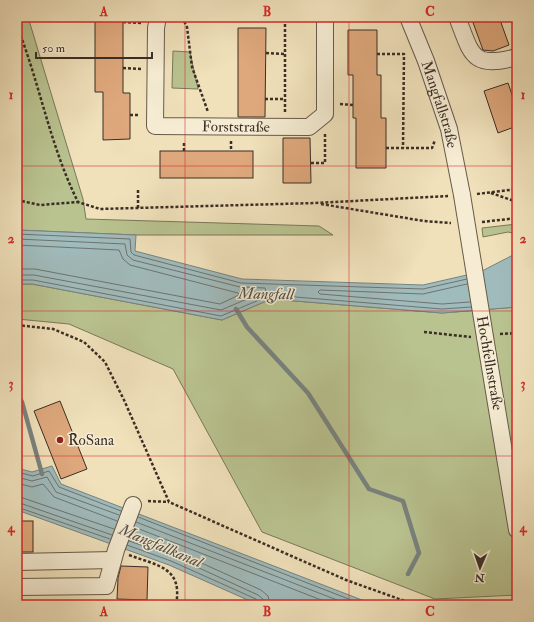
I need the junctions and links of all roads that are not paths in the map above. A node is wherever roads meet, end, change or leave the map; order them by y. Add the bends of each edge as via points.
1 (158, 17) edge
2 (325, 17) edge
3 (408, 17) edge
4 (457, 17) edge
5 (517, 57) edge
6 (462, 195) joint
7 (132, 505) road end
8 (517, 530) edge
9 (114, 555) junction
10 (17, 562) edge
11 (17, 587) edge

1 - 2 street, Forststraße via 155,126 309,126 325,114
3 - 6 street, Mangfallstraße via 451,133
4 - 5 street via 471,52 482,61 498,62
6 - 8 street, Hochfellnstraße, bridge
7 - 9 street
9 - 10 street
9 - 11 street via 106,586

